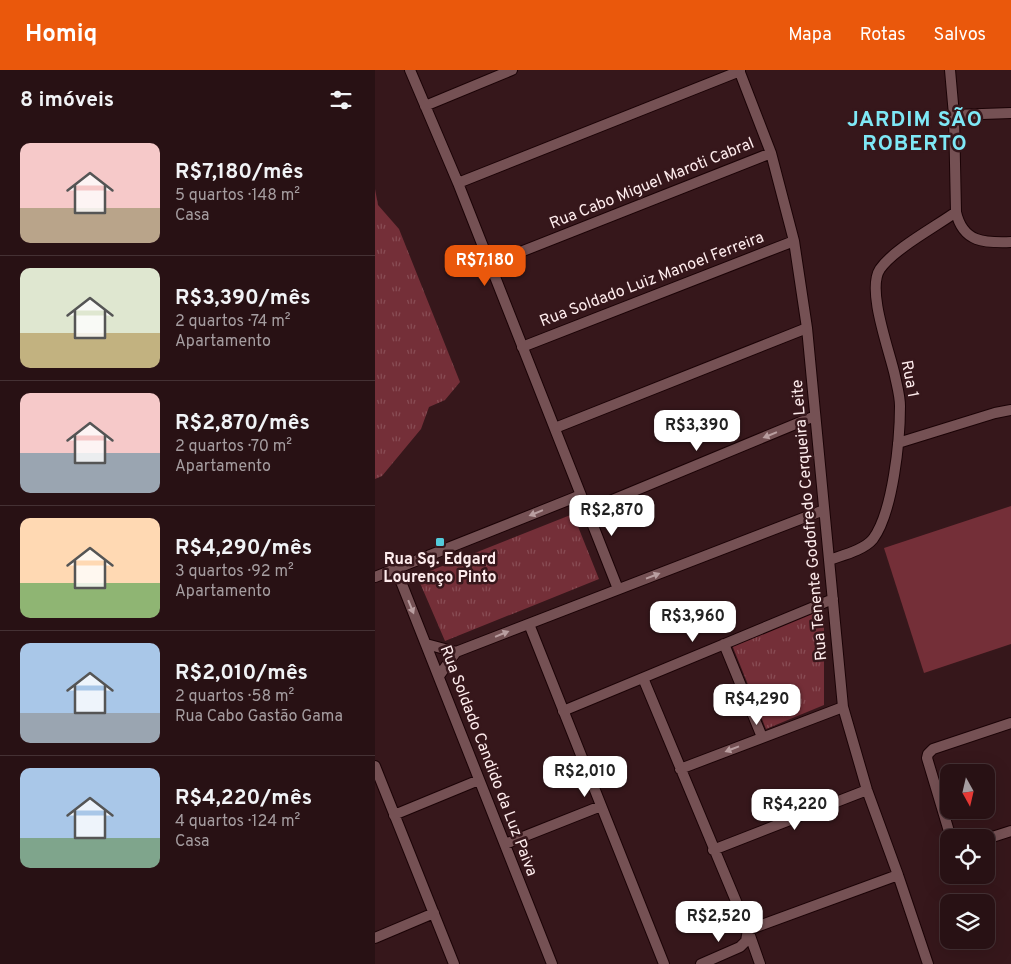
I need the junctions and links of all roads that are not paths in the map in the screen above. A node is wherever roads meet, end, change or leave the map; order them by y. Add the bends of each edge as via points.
1 (410, 70) edge
2 (512, 70) edge
3 (739, 70) edge
4 (950, 70) edge
5 (425, 106) junction
6 (1011, 113) edge
7 (954, 115) junction
8 (771, 153) junction
9 (458, 183) junction
10 (956, 212) junction
11 (794, 241) junction
12 (1011, 242) edge
13 (489, 264) junction
14 (807, 328) junction
15 (522, 347) junction
16 (1011, 410) edge
17 (815, 416) junction
18 (555, 428) junction
19 (898, 443) junction
20 (581, 495) junction
21 (588, 510) junction
22 (824, 510) junction
23 (829, 560) junction
24 (396, 569) junction
25 (375, 577) edge
26 (618, 589) junction
27 (833, 599) junction
28 (529, 624) junction
29 (426, 644) junction
30 (724, 644) junction
31 (456, 652) junction
32 (439, 676) junction
33 (643, 678) junction
34 (843, 707) junction
35 (563, 711) junction
36 (1011, 723) edge
37 (762, 737) junction
38 (375, 766) edge
39 (681, 769) junction
40 (479, 780) junction
41 (867, 790) junction
42 (601, 806) junction
43 (394, 815) junction
44 (948, 829) edge
45 (1011, 831) edge
46 (995, 836) edge
47 (505, 844) junction
48 (713, 850) junction
49 (898, 875) junction
50 (434, 913) junction
51 (748, 930) junction
52 (375, 938) edge
53 (549, 963) edge
54 (454, 964) edge
55 (664, 964) edge
56 (701, 964) edge
57 (760, 964) edge
58 (928, 964) edge

1 - 5 street
2 - 5 street
3 - 8 street, Rua Tenente Godofredo Cerqueira Leite
3 - 9 street
4 - 7 street
5 - 9 street
6 - 7 street
7 - 10 street
8 - 11 street, Rua Tenente Godofredo Cerqueira Leite
8 - 13 street, Rua Cabo Miguel Maroti Cabral
9 - 13 street
10 - 12 street via 965,233 973,238 984,242
10 - 19 street, Rua 1 via 897,253 880,270 875,281 900,404
11 - 14 street, Rua Tenente Godofredo Cerqueira Leite
11 - 15 street, Rua Soldado Luiz Manoel Ferreira
13 - 15 street
14 - 17 street, Rua Tenente Godofredo Cerqueira Leite
14 - 18 street
15 - 18 street
16 - 19 street
17 -> 21 street
17 - 22 street, Rua Tenente Godofredo Cerqueira Leite
18 - 20 street
19 - 23 street, Rua 1 via 885,517 872,540
20 - 21 street
20 -> 24 street
21 - 26 street
22 - 23 street, Rua Tenente Godofredo Cerqueira Leite
26 -> 22 street
23 - 27 street, Rua Tenente Godofredo Cerqueira Leite
24 - 25 street
24 -> 29 street, Rua Soldado Candido da Luz Paiva
26 - 28 street
27 - 30 street
27 - 34 street, Rua Tenente Godofredo Cerqueira Leite
31 -> 28 street
28 - 35 street
29 - 31 street
29 - 32 street, Rua Soldado Candido da Luz Paiva
30 - 33 street
30 - 37 street
31 - 32 street
32 - 40 street, Rua Soldado Candido da Luz Paiva
33 - 35 street
33 - 39 street
34 - 37 street
34 - 41 street, Rua Tenente Godofredo Cerqueira Leite
35 - 42 street
36 - 44 street via 933,749 928,754
37 -> 39 street
38 - 43 street
39 - 48 street
40 - 43 street
40 - 47 street, Rua Soldado Candido da Luz Paiva
41 - 48 street
41 - 49 street, Rua Tenente Godofredo Cerqueira Leite
42 - 47 street
42 - 55 street
43 - 50 street
45 - 46 street
47 - 53 street, Rua Soldado Candido da Luz Paiva
48 - 51 street
49 - 51 street
49 - 58 street, Rua Tenente Godofredo Cerqueira Leite
50 - 52 street
50 - 54 street
51 - 56 street via 741,947
51 - 57 street

